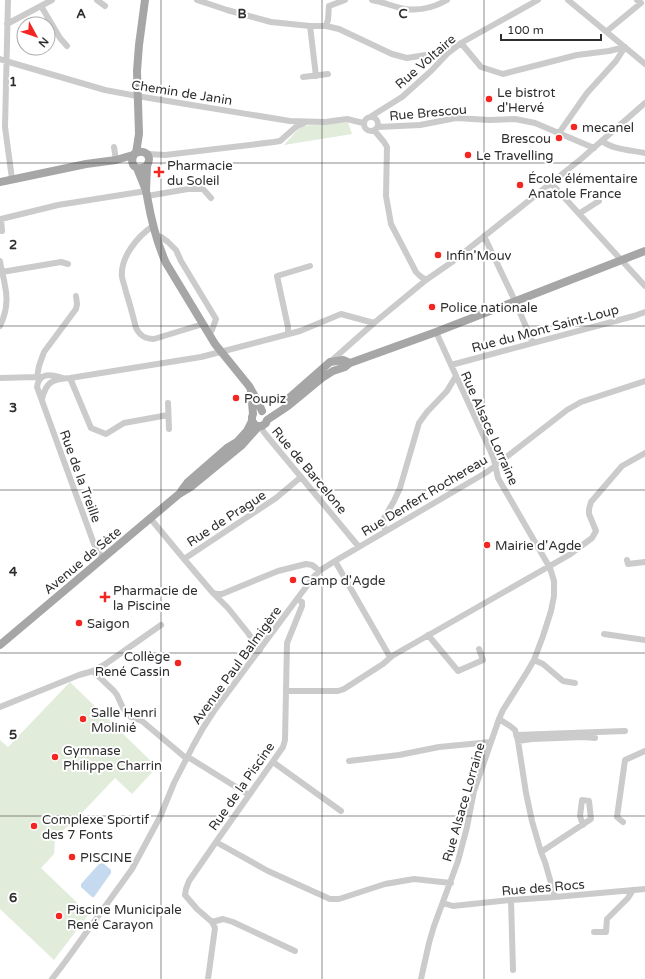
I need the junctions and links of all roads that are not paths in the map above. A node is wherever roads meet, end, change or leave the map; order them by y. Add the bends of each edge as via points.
1 (8, 0) edge
2 (52, 0) edge
3 (97, 0) edge
4 (145, 0) edge
5 (197, 0) edge
6 (323, 0) edge
7 (345, 0) edge
8 (372, 0) edge
9 (447, 0) edge
10 (538, 0) edge
11 (568, 0) edge
12 (638, 0) edge
13 (41, 6) junction
14 (105, 6) dead end
15 (329, 6) junction
16 (7, 24) junction
17 (310, 26) junction
18 (326, 26) junction
19 (607, 31) junction
20 (461, 43) junction
21 (67, 46) dead end
22 (625, 46) junction
23 (448, 53) junction
24 (3, 60) edge
25 (645, 64) edge
26 (328, 74) dead end
27 (316, 76) junction
28 (304, 78) dead end
29 (137, 96) junction
30 (645, 103) edge
31 (370, 117) junction
32 (308, 121) junction
33 (364, 123) junction
34 (376, 129) junction
35 (139, 134) junction
36 (559, 134) junction
37 (602, 141) junction
38 (114, 146) dead end
39 (594, 148) junction
40 (645, 153) edge
41 (147, 158) junction
42 (116, 160) junction
43 (135, 160) junction
44 (12, 179) junction
45 (0, 182) edge
46 (551, 183) junction
47 (147, 193) junction
48 (211, 198) dead end
49 (599, 201) dead end
50 (580, 213) junction
51 (153, 226) junction
52 (2, 231) dead end
53 (156, 236) junction
54 (484, 236) junction
55 (645, 251) edge
56 (621, 260) junction
57 (0, 261) edge
58 (68, 264) dead end
59 (310, 266) dead end
60 (2, 272) junction
61 (426, 280) junction
62 (645, 286) edge
63 (76, 296) dead end
64 (515, 301) junction
65 (645, 312) edge
66 (374, 323) junction
67 (202, 324) junction
68 (0, 326) edge
69 (436, 332) junction
70 (208, 334) junction
71 (288, 334) junction
72 (533, 342) junction
73 (221, 352) junction
74 (330, 362) junction
75 (350, 363) junction
76 (451, 365) junction
77 (456, 376) junction
78 (0, 378) edge
79 (39, 378) junction
80 (67, 378) junction
81 (645, 381) edge
82 (48, 385) junction
83 (42, 400) junction
84 (168, 403) dead end
85 (168, 415) junction
86 (259, 419) junction
87 (169, 429) dead end
88 (645, 453) edge
89 (495, 466) junction
90 (302, 477) junction
91 (150, 518) junction
92 (386, 531) junction
93 (359, 547) junction
94 (103, 558) junction
95 (184, 559) junction
96 (627, 560) dead end
97 (334, 561) junction
98 (645, 562) edge
99 (549, 566) junction
100 (319, 571) junction
101 (213, 593) junction
102 (297, 599) junction
103 (161, 625) dead end
104 (604, 634) dead end
105 (428, 635) junction
106 (645, 640) edge
107 (0, 646) edge
108 (479, 649) dead end
109 (260, 650) junction
110 (390, 657) junction
111 (534, 660) junction
112 (93, 672) junction
113 (575, 683) dead end
114 (286, 691) junction
115 (0, 707) edge
116 (499, 719) junction
117 (625, 731) dead end
118 (516, 735) junction
119 (595, 738) dead end
120 (491, 742) junction
121 (518, 742) junction
122 (645, 751) edge
123 (187, 758) junction
124 (349, 761) dead end
125 (273, 762) junction
126 (248, 795) junction
127 (341, 811) dead end
128 (623, 822) dead end
129 (582, 825) dead end
130 (216, 842) junction
131 (541, 852) junction
132 (451, 883) junction
133 (645, 889) edge
134 (633, 890) junction
135 (555, 897) junction
136 (511, 900) junction
137 (442, 903) junction
138 (212, 922) junction
139 (594, 932) dead end
140 (295, 951) dead end
141 (513, 970) dead end
142 (52, 979) edge
143 (208, 979) edge
144 (421, 979) edge

1 - 16 street
2 - 13 street
3 - 14 street
4 - 29 main road via 139,45
5 - 17 street via 271,22
6 - 15 street
7 - 15 street
8 - 9 street via 405,9 418,9 433,7
10 - 20 street, Rue Voltaire
11 - 19 street
12 - 19 street via 641,3
13 - 16 street
13 - 21 street
15 - 18 street
16 - 24 street
17 - 18 street
17 - 27 street
18 - 23 street via 407,58
19 - 22 street
20 - 22 street via 481,67 503,74
20 - 23 street, Rue Voltaire
22 - 25 street
22 - 36 street via 616,61 587,93
23 - 31 street, Rue Voltaire via 402,96
24 - 29 street, Chemin de Janin via 105,90
24 - 44 street via 5,127
26 - 27 street
27 - 28 street
29 - 32 street, Chemin de Janin via 290,121
29 - 35 main road
30 - 37 street
31 - 33 street
31 - 34 street via 375,118 378,124
32 - 33 street, Chemin de Janin via 347,119
32 - 41 street via 297,126 280,141
33 - 34 street via 364,127 370,132
34 - 36 street, Rue Brescou via 420,125 456,118 516,119 535,123
34 - 61 street via 387,147 386,196 391,224 416,272
35 - 41 main road
35 - 43 main road
36 - 39 street, Rue Brescou
37 - 39 street
37 - 40 street via 615,148
38 - 42 street
39 - 46 street
41 - 43 main road via 140,151
41 - 43 main road via 142,168
41 - 47 main road
42 - 43 main road
42 - 44 main road
43 - 47 main road
44 - 45 main road
46 - 50 street
46 - 54 street
47 - 48 street via 203,189
47 - 51 main road
47 - 52 street via 58,205 1,219
49 - 50 street
50 - 56 street
51 - 53 main road
51 - 67 street via 134,244 122,268 122,277 136,328 148,339
53 - 67 main road via 166,263
53 - 70 street via 176,250 216,319
54 - 61 street
54 - 64 street
55 - 56 main road, Avenue de Sète
56 - 62 street
56 - 64 main road, Avenue de Sète
57 - 60 street
58 - 60 street via 61,262
59 - 71 street via 277,276
60 - 68 street via 6,300
61 - 66 street
63 - 79 street, Rue de la Treille via 76,309 44,352 38,366
64 - 69 main road, Avenue de Sète
64 - 72 street
65 - 72 street, Rue du Mont Saint-Loup
66 - 71 street via 341,314
66 - 74 street
67 - 70 main road
69 - 75 main road, Avenue de Sète
69 - 76 street, Rue Alsace Lorraine
70 - 73 main road
71 - 73 street
72 - 76 street, Rue du Mont Saint-Loup
73 - 80 street via 201,358
73 - 86 main road via 257,400
74 - 75 main road via 343,360
74 - 86 main road, Avenue de Sète via 278,408
75 - 86 main road, Avenue de Sète via 322,378 288,406
76 - 77 street, Rue Alsace Lorraine
77 - 89 street, Rue Alsace Lorraine
77 - 92 street via 447,391 419,423 400,488 383,520
78 - 79 street
79 - 80 street via 50,375
79 - 82 street
79 - 83 street, Rue de la Treille via 37,387
80 - 82 street
80 - 85 street via 91,428 106,434 124,423
81 - 89 street, Rue Denfert Rochereau via 574,406
82 - 83 street
83 - 94 street, Rue de la Treille via 91,537
84 - 85 street
85 - 87 street
86 - 90 street, Rue de Barcelone via 267,436
86 - 91 main road, Avenue de Sète via 240,446
88 - 99 street via 622,466 591,502 588,509 596,532 592,538
89 - 92 street, Rue Denfert Rochereau
89 - 99 street, Rue Alsace Lorraine via 498,478
90 - 93 street, Rue de Barcelone
90 - 95 street, Rue de Prague via 276,498
91 - 94 main road, Avenue de Sète
91 - 95 street, Rue de Prague
92 - 93 street, Rue Denfert Rochereau
93 - 97 street
94 - 107 main road, Avenue de Sète
95 - 101 street
96 - 98 street via 628,564
97 - 100 street
97 - 110 street
99 - 105 street
99 - 111 street, Rue Alsace Lorraine via 554,581 554,596
100 - 101 street via 306,564 278,571 222,594
100 - 102 street
101 - 109 street via 243,626
102 - 109 street, Avenue Paul Balmigère
102 - 114 street, Rue de la Piscine via 302,602 302,606 287,643
103 - 112 street
104 - 106 street
105 - 108 street via 458,671 483,660
105 - 110 street
109 - 123 street, Avenue Paul Balmigère via 214,711
110 - 114 street via 344,689
111 - 113 street via 543,664 563,681
111 - 116 street, Rue Alsace Lorraine
112 - 115 street via 79,675
112 - 123 street via 114,691 131,717 144,723
114 - 125 street, Rue de la Piscine via 285,740 283,748
116 - 118 street via 510,726
116 - 120 street, Rue Alsace Lorraine
117 - 118 street
118 - 121 street
119 - 121 street via 532,739
120 - 124 street
120 - 132 street, Rue Alsace Lorraine via 474,791
121 - 131 street via 526,794
122 - 128 street via 625,760 617,817
123 - 126 street
123 - 142 street, Avenue Paul Balmigère via 160,817 132,868
125 - 126 street, Rue de la Piscine
125 - 127 street
126 - 130 street, Rue de la Piscine
129 - 131 street
130 - 132 street via 268,871 330,899 414,879
130 - 138 street, Rue de la Piscine via 186,889 186,895 197,909
131 - 135 street
132 - 137 street, Rue Alsace Lorraine
133 - 134 street, Rue des Rocs
134 - 135 street, Rue des Rocs
134 - 139 street via 607,919 606,932
135 - 136 street, Rue des Rocs
136 - 137 street, Rue des Rocs via 453,906
136 - 141 street
137 - 144 street, Rue Alsace Lorraine
138 - 140 street via 233,922
138 - 143 street via 215,928

